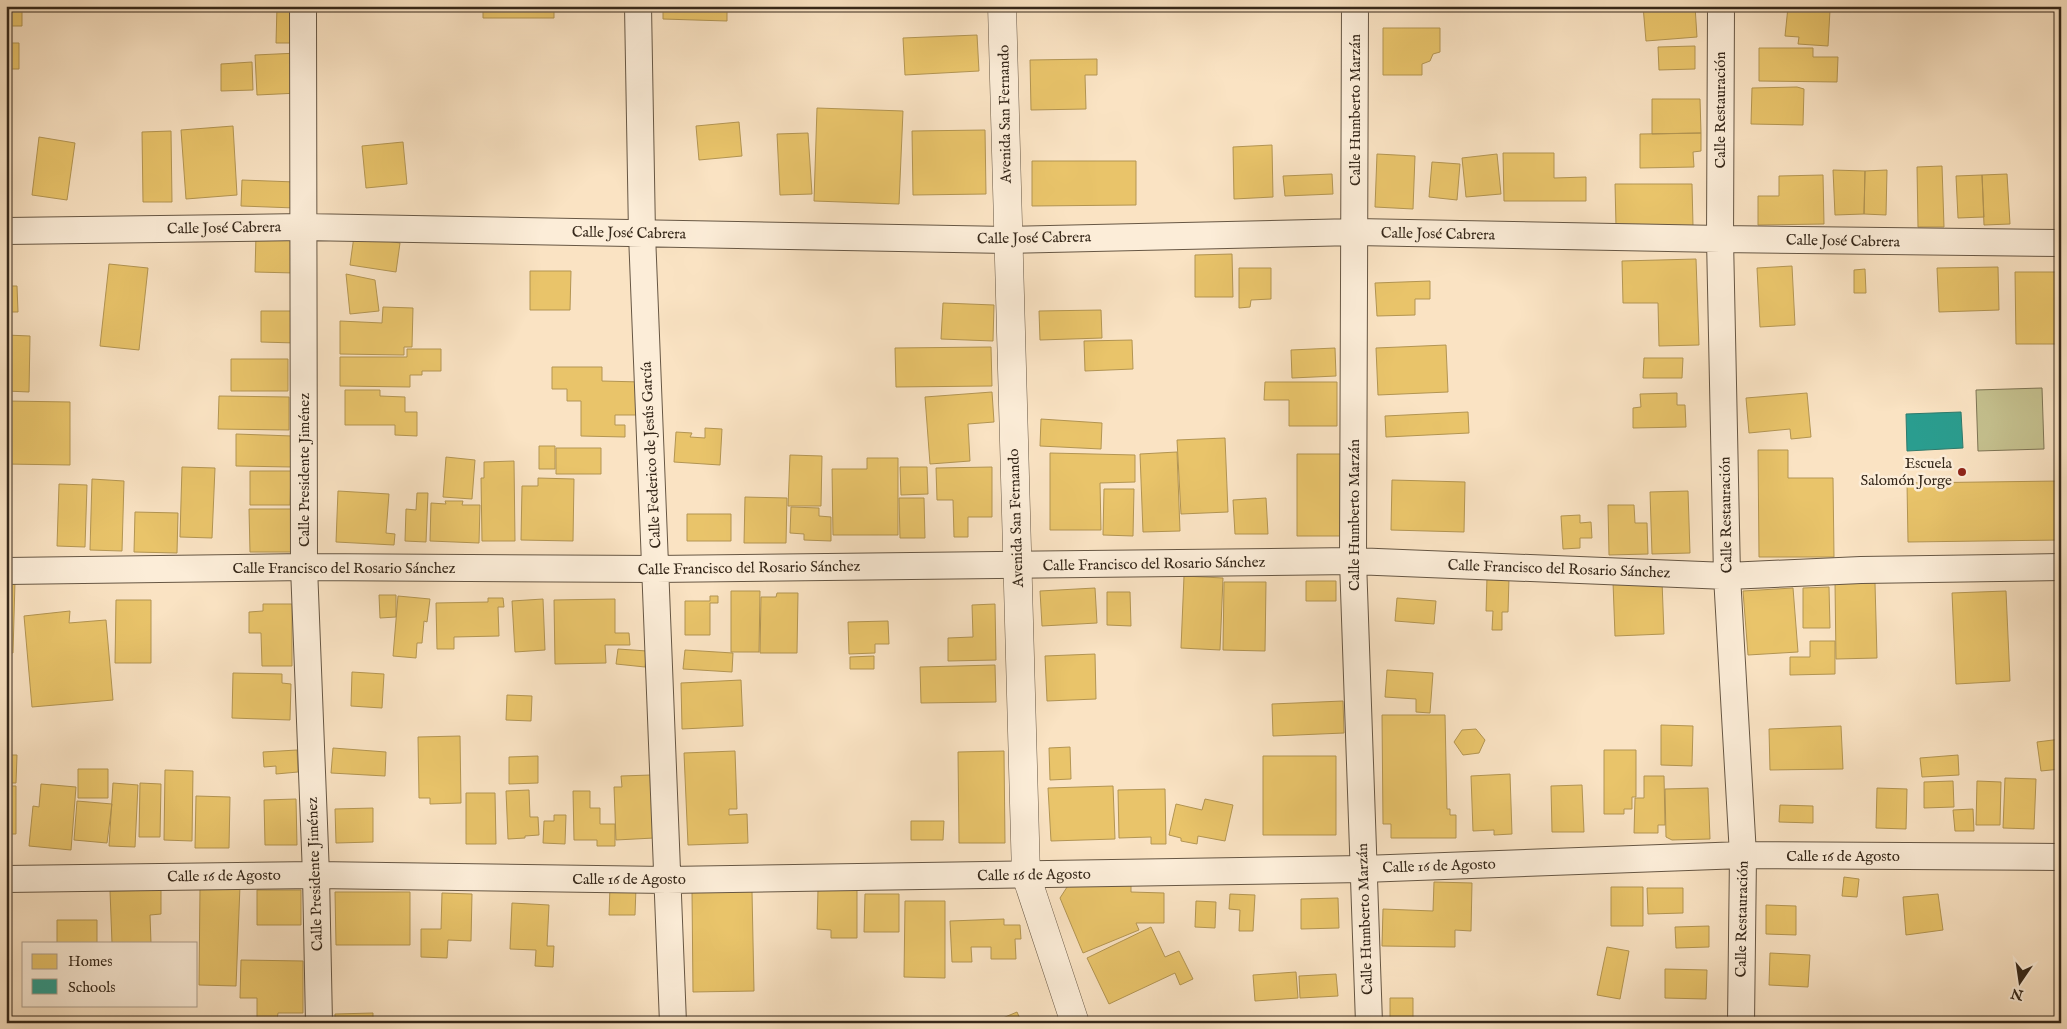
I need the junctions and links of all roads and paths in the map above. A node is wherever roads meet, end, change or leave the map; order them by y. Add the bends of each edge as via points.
1 (303, 6) edge
2 (638, 6) edge
3 (1002, 6) edge
4 (1355, 6) edge
5 (1721, 6) edge
6 (303, 227) junction
7 (6, 231) edge
8 (1356, 232) junction
9 (642, 234) junction
10 (1720, 239) junction
11 (1008, 240) junction
12 (2061, 243) edge
13 (1354, 561) junction
14 (1018, 565) junction
15 (304, 567) junction
16 (2061, 567) edge
17 (656, 569) junction
18 (6, 571) edge
19 (1726, 576) junction
20 (1743, 855) junction
21 (2061, 857) edge
22 (1363, 869) junction
23 (316, 875) junction
24 (1026, 875) junction
25 (6, 879) edge
26 (667, 880) junction
27 (319, 1023) edge
28 (673, 1023) edge
29 (1075, 1023) edge
30 (1369, 1023) edge
31 (1740, 1023) edge

1 - 6 street, Calle Presidente Jiménez
2 - 9 street, Calle Federico de Jesús García
3 - 11 street, Avenida San Fernando
4 - 8 street, Calle Humberto Marzán
5 - 10 street, Calle Restauración
6 - 7 street, Calle José Cabrera
6 - 9 street, Calle José Cabrera
6 - 15 street, Calle Presidente Jiménez
8 - 10 street, Calle José Cabrera
8 - 11 street, Calle José Cabrera
8 - 13 street, Calle Humberto Marzán
9 - 11 street, Calle José Cabrera
9 - 17 street, Calle Federico de Jesús García
10 - 12 street, Calle José Cabrera
10 - 19 street, Calle Restauración
11 - 14 street, Avenida San Fernando
13 - 14 street, Calle Francisco del Rosario Sánchez
13 - 19 street, Calle Francisco del Rosario Sánchez
13 - 22 street, Calle Humberto Marzán
14 - 17 street, Calle Francisco del Rosario Sánchez
14 - 24 street, Avenida San Fernando
15 - 17 street, Calle Francisco del Rosario Sánchez
15 - 18 street, Calle Francisco del Rosario Sánchez
15 - 23 street, Calle Presidente Jiménez
16 - 19 street, Calle Francisco del Rosario Sánchez
17 - 26 street, Calle Federico de Jesús García
19 - 20 street, Calle Restauración
20 - 21 street, Calle 16 de Agosto
20 - 22 street, Calle 16 de Agosto
20 - 31 street, Calle Restauración
22 - 24 street, Calle 16 de Agosto
22 - 30 street, Calle Humberto Marzán
23 - 25 street, Calle 16 de Agosto
23 - 26 street, Calle 16 de Agosto
23 - 27 street, Calle Presidente Jiménez
24 - 26 street, Calle 16 de Agosto
24 - 29 street, Avenida San Fernando
26 - 28 street, Calle Federico de Jesús García

